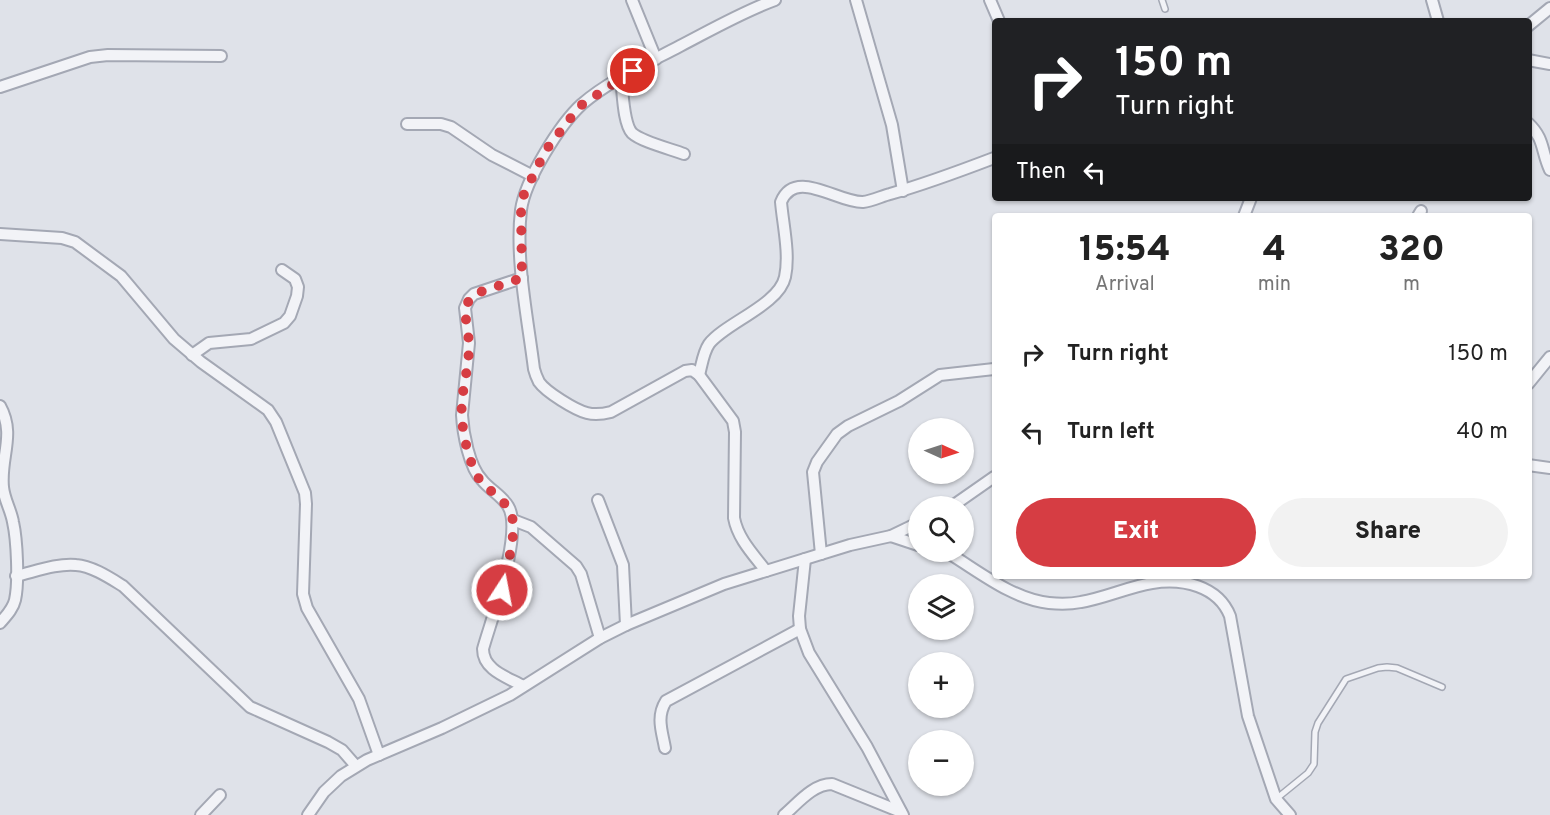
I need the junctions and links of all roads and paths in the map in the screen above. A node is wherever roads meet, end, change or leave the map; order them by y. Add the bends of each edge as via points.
1 (633, 0) edge
2 (775, 0) edge
3 (856, 0) edge
4 (990, 0) edge
5 (1162, 0) edge
6 (1432, 0) edge
7 (1550, 8) edge
8 (1165, 9) dead end
9 (998, 18) edge
10 (1437, 18) edge
11 (1532, 23) edge
12 (221, 56) dead end
13 (656, 59) junction
14 (1532, 61) edge
15 (1550, 64) edge
16 (621, 78) junction
17 (0, 87) edge
18 (406, 124) dead end
19 (1532, 127) edge
20 (684, 154) dead end
21 (992, 159) edge
22 (1550, 170) edge
23 (533, 176) junction
24 (903, 190) junction
25 (0, 234) edge
26 (282, 270) dead end
27 (522, 278) junction
28 (192, 355) junction
29 (1550, 357) edge
30 (992, 369) edge
31 (699, 375) junction
32 (1532, 379) edge
33 (0, 406) edge
34 (1532, 466) edge
35 (1550, 468) edge
36 (1, 473) edge
37 (992, 478) edge
38 (967, 496) edge
39 (598, 500) dead end
40 (513, 520) junction
41 (908, 528) edge
42 (891, 536) junction
43 (908, 542) edge
44 (821, 554) junction
45 (805, 559) junction
46 (964, 562) edge
47 (766, 571) junction
48 (16, 576) junction
49 (992, 579) edge
50 (993, 579) edge
51 (0, 623) edge
52 (626, 625) junction
53 (800, 629) junction
54 (600, 638) junction
55 (523, 686) junction
56 (1442, 687) dead end
57 (665, 748) dead end
58 (379, 755) junction
59 (356, 766) junction
60 (220, 795) dead end
61 (1276, 799) junction
62 (902, 813) edge
63 (201, 815) edge
64 (308, 815) edge
65 (784, 815) edge
66 (1290, 815) edge

1 - 13 street
2 - 13 street
3 - 24 street via 892,126
4 - 9 street
5 - 8 lane
6 - 10 street
7 - 11 street
12 - 17 street via 90,57
13 - 16 street
14 - 15 street
16 - 20 street via 626,122 631,132
16 - 23 street via 580,106 546,150
18 - 23 street via 451,127 492,155
19 - 22 street via 1541,139
21 - 24 street
23 - 27 street via 521,210
24 - 31 street via 866,202 807,186 785,193 781,202 785,279 766,302 711,342
25 - 28 street via 62,238 87,249 121,276 160,325
26 - 28 street via 295,279 298,287 290,316 284,323 251,339 209,343
27 - 31 street via 538,381 571,405 599,415 684,371 692,370
27 - 40 street via 474,294 465,308 469,343 463,426 476,474 508,506
28 - 58 street via 268,410 276,422 306,504 303,594 307,608 358,699
29 - 32 street
30 - 44 street via 940,375 837,434 813,472
31 - 47 street via 733,421 736,530
33 - 36 street via 8,433
34 - 35 street
36 - 48 street via 15,537
37 - 38 street
39 - 52 street via 624,565
40 - 54 street via 531,527 576,566
40 - 55 street via 502,590 483,657 491,668
41 - 42 street
42 - 43 street
42 - 44 street
44 - 45 street
45 - 47 street
45 - 53 street
46 - 49 street
47 - 52 street
48 - 51 street via 15,601
48 - 59 street via 68,564 112,579 250,707 328,742 342,750
50 - 61 street via 1025,598 1047,603 1082,602 1161,582 1196,585 1214,594 1226,605 1230,616 1248,716
52 - 54 street
53 - 57 street via 666,701 660,720
53 - 62 street via 809,653
54 - 55 street
55 - 58 street via 462,719
56 - 61 lane via 1387,667 1346,679 1318,723 1314,764
58 - 59 street
59 - 64 street via 324,792
60 - 63 street
61 - 66 street
62 - 65 street via 832,784 823,784

